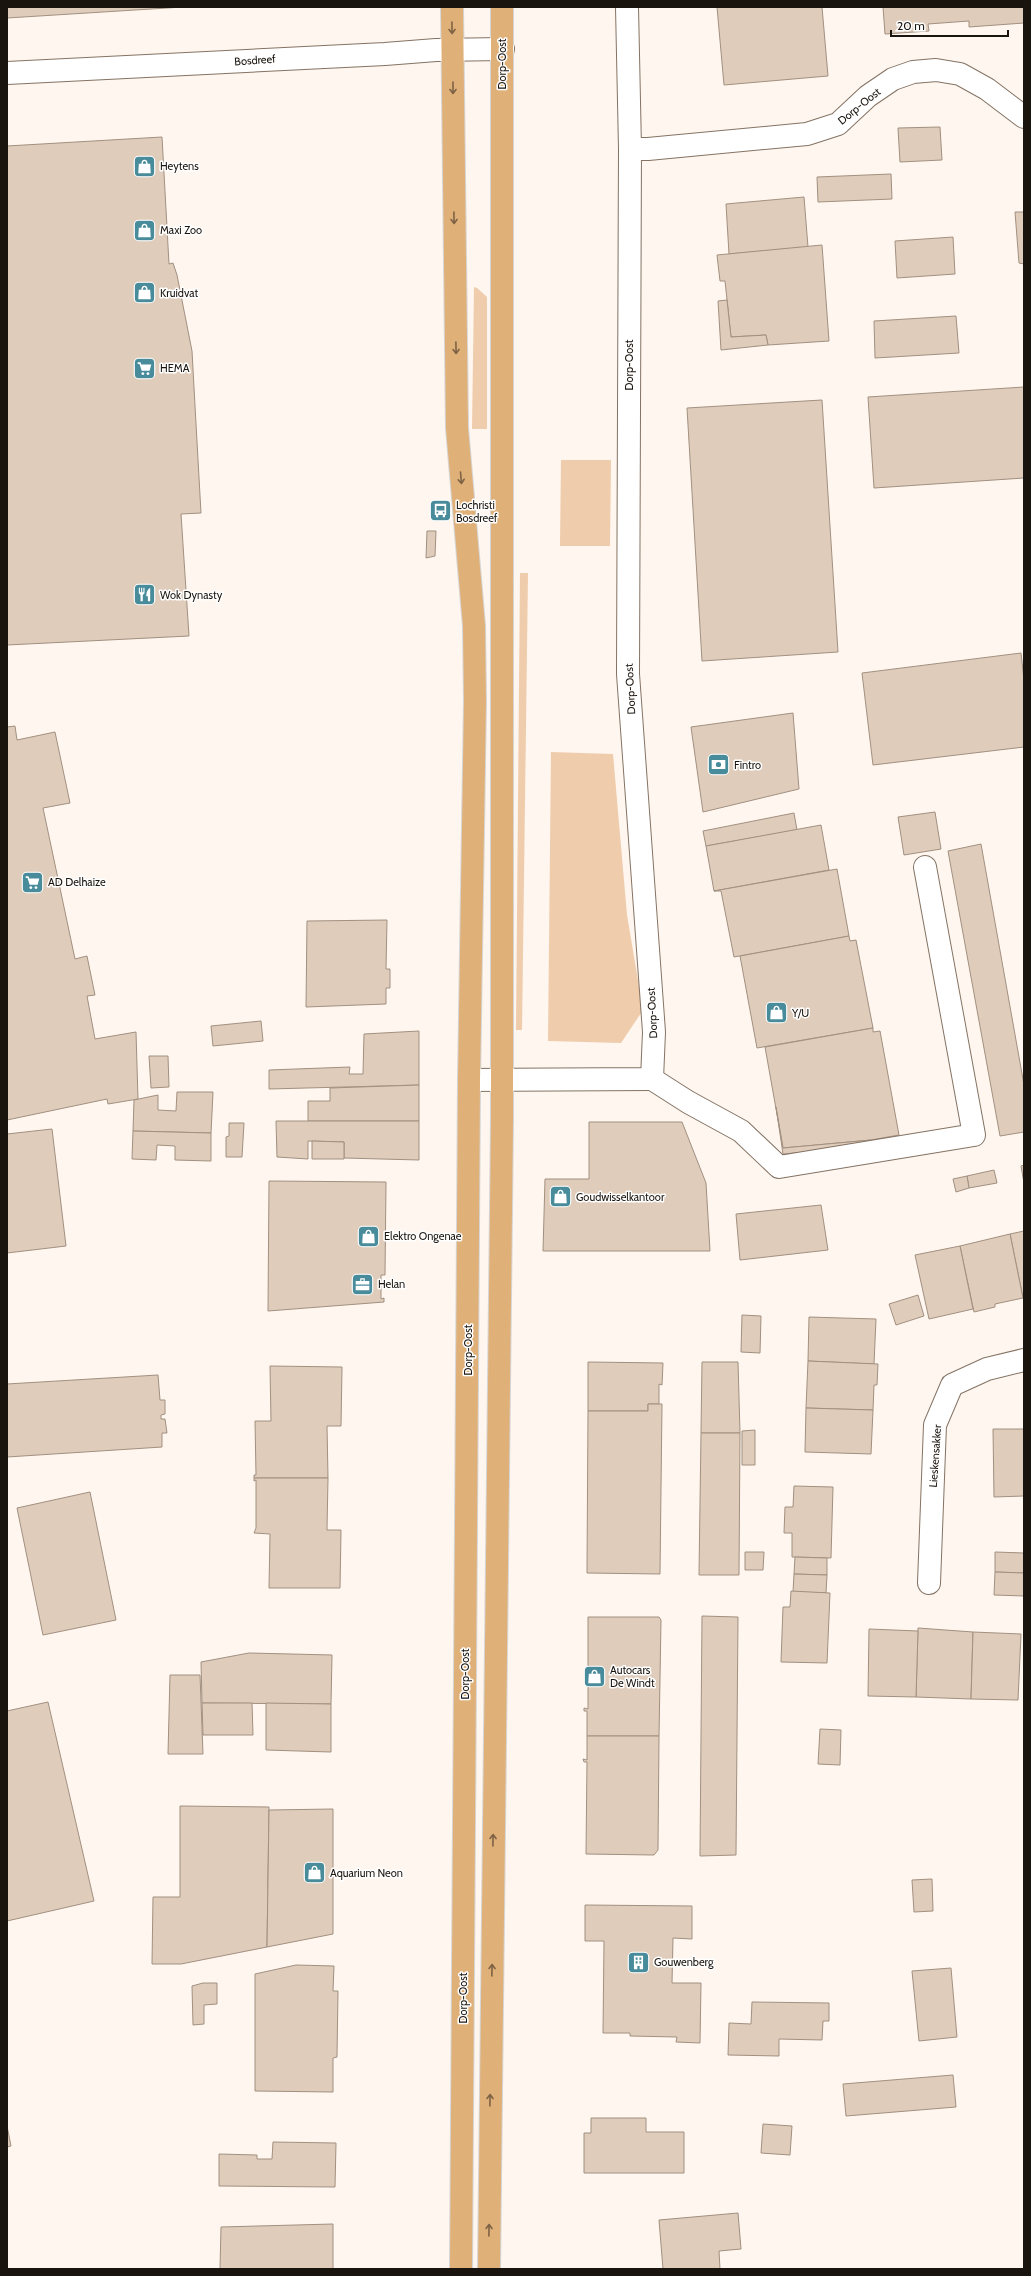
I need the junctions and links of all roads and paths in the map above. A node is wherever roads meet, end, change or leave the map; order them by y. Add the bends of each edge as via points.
1 (452, 7) edge
2 (502, 7) edge
3 (627, 7) edge
4 (503, 48) junction
5 (452, 50) junction
6 (7, 74) edge
7 (1024, 117) edge
8 (630, 149) junction
9 (926, 867) dead end
10 (652, 1079) junction
11 (469, 1080) junction
12 (502, 1080) junction
13 (1024, 1360) edge
14 (929, 1583) dead end
15 (461, 2269) edge
16 (489, 2269) edge

1 -> 5 main road, Dorp-Oost
2 - 4 main road, Dorp-Oost
3 - 8 street, Dorp-Oost
4 - 5 street, Bosdreef
4 - 12 main road, Dorp-Oost
5 - 6 street, Bosdreef
5 -> 11 main road, Dorp-Oost via 456,428 474,634
7 - 8 street, Dorp-Oost via 987,89 960,74 936,70 913,72 893,79 868,96 838,124 807,134
8 - 10 street, Dorp-Oost via 628,674 654,1032
9 - 10 street via 974,1135 778,1167 741,1131
10 - 12 street
11 - 12 street
11 - 15 main road, Dorp-Oost
16 -> 12 main road, Dorp-Oost
13 - 14 street, Lieskensakker via 987,1369 952,1385 935,1425

